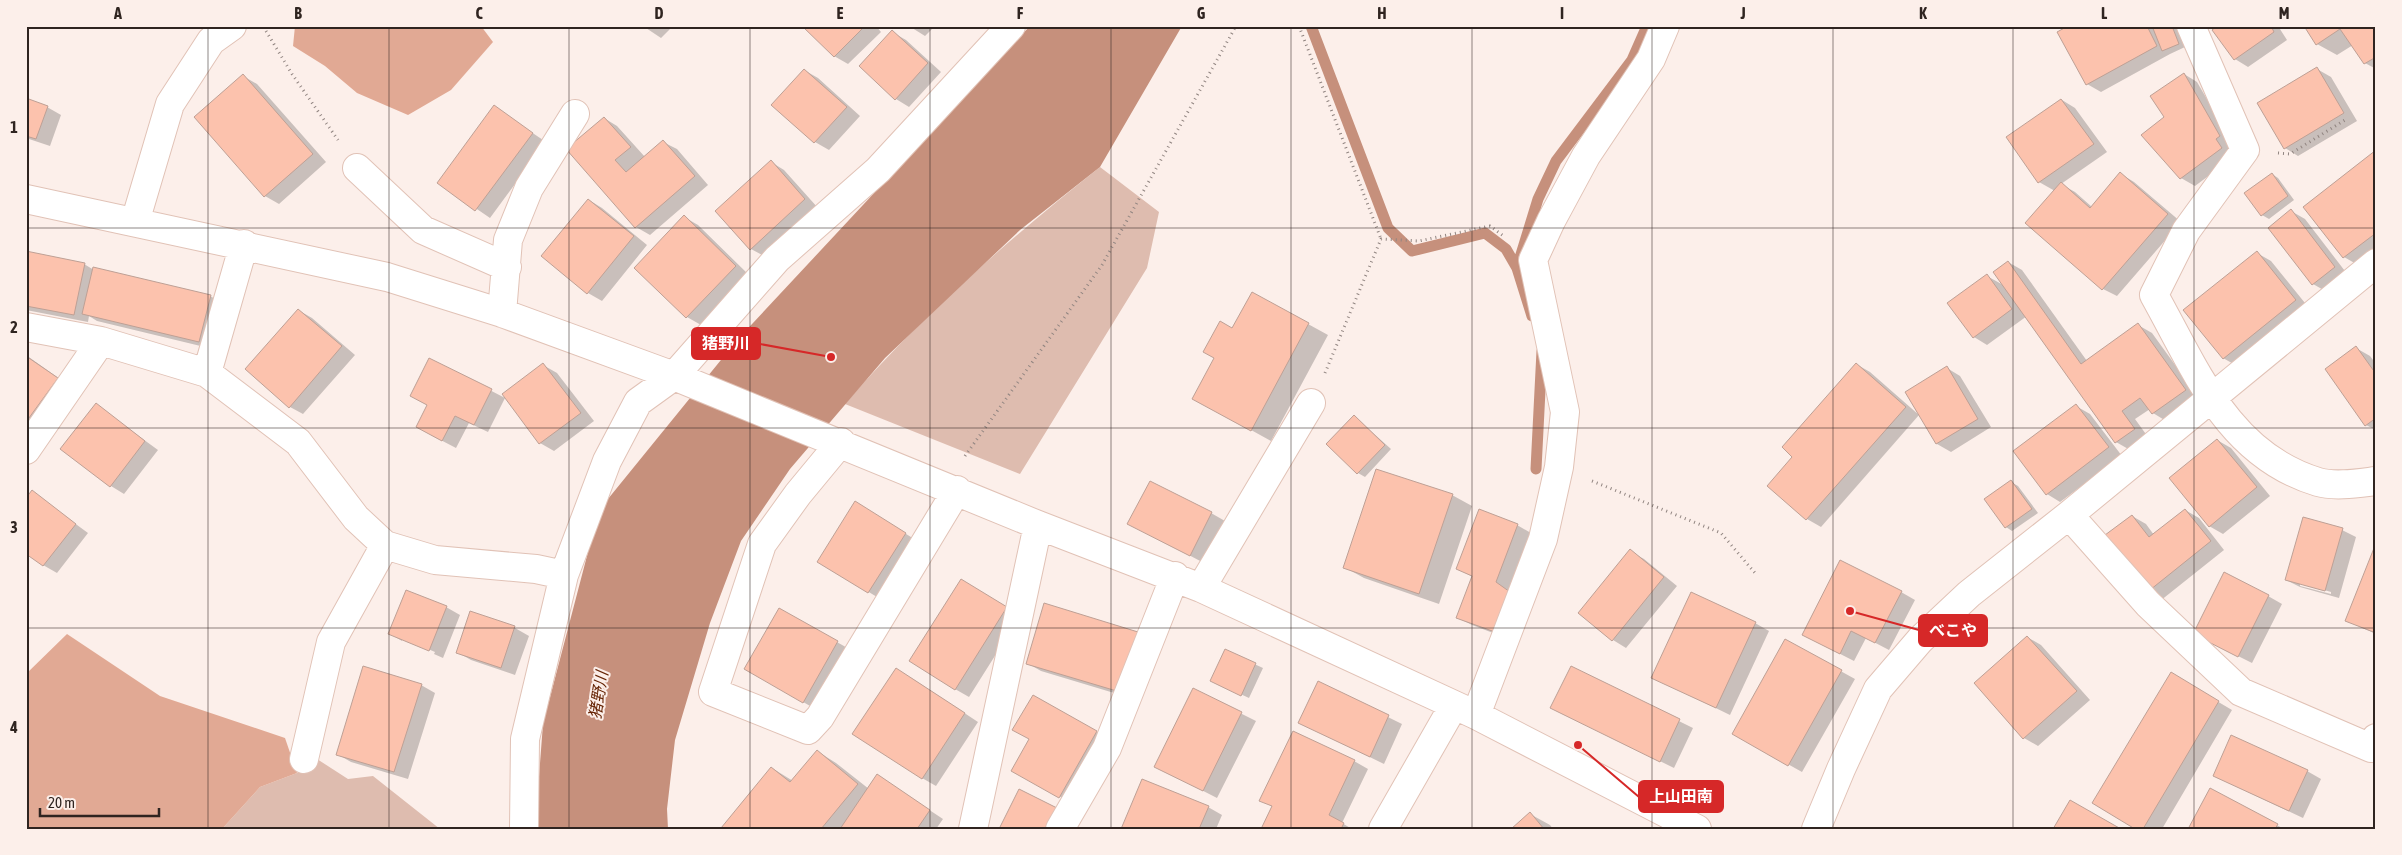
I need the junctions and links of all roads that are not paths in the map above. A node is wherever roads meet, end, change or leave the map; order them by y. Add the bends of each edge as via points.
1 (232, 26) edge
2 (1011, 26) edge
3 (1666, 26) edge
4 (2191, 26) edge
5 (575, 114) dead end
6 (357, 168) road end
7 (26, 199) edge
8 (134, 222) junction
9 (244, 244) junction
10 (2376, 263) edge
11 (507, 267) junction
12 (502, 313) junction
13 (26, 327) edge
14 (101, 341) junction
15 (207, 373) junction
16 (674, 376) junction
17 (2211, 398) junction
18 (1311, 403) road end
19 (837, 441) junction
20 (26, 450) edge
21 (2376, 481) edge
22 (951, 488) junction
23 (2069, 515) junction
24 (1038, 525) junction
25 (385, 545) junction
26 (564, 574) junction
27 (1175, 576) junction
28 (1201, 588) junction
29 (1465, 710) junction
30 (2376, 738) edge
31 (304, 759) dead end
32 (524, 829) edge
33 (973, 829) edge
34 (1060, 829) edge
35 (1383, 829) edge
36 (1697, 829) edge
37 (1816, 829) edge

1 - 8 street via 211,41 170,104
2 - 16 street via 878,170 777,259
3 - 29 street via 1651,59 1586,156 1533,260 1565,412 1559,467 1543,539
4 - 17 street via 2245,150 2186,231 2154,295
5 - 11 street via 529,188 508,240
6 - 11 street via 423,230
7 - 8 street
8 - 9 street
9 - 12 street via 386,276
9 - 15 street
10 - 17 street
11 - 12 street
12 - 16 street
13 - 14 street
14 - 15 street
14 - 20 street
15 - 25 street via 298,442 356,518
16 - 19 street
16 - 26 street via 638,402 607,461
17 - 21 street via 2233,428 2274,464 2320,482
17 - 23 street
18 - 28 street
19 - 22 street
19 - 22 street via 762,544 713,692 808,730 820,717
22 - 24 street
23 - 30 street via 2148,604 2241,692 2371,748
23 - 37 street via 1969,594 1920,640 1878,689
24 - 27 street
24 - 33 street
25 - 26 street via 435,560
25 - 31 street via 331,642
26 - 32 street via 525,739
27 - 28 street
27 - 34 street via 1107,748
28 - 29 street
29 - 35 street
29 - 36 street

